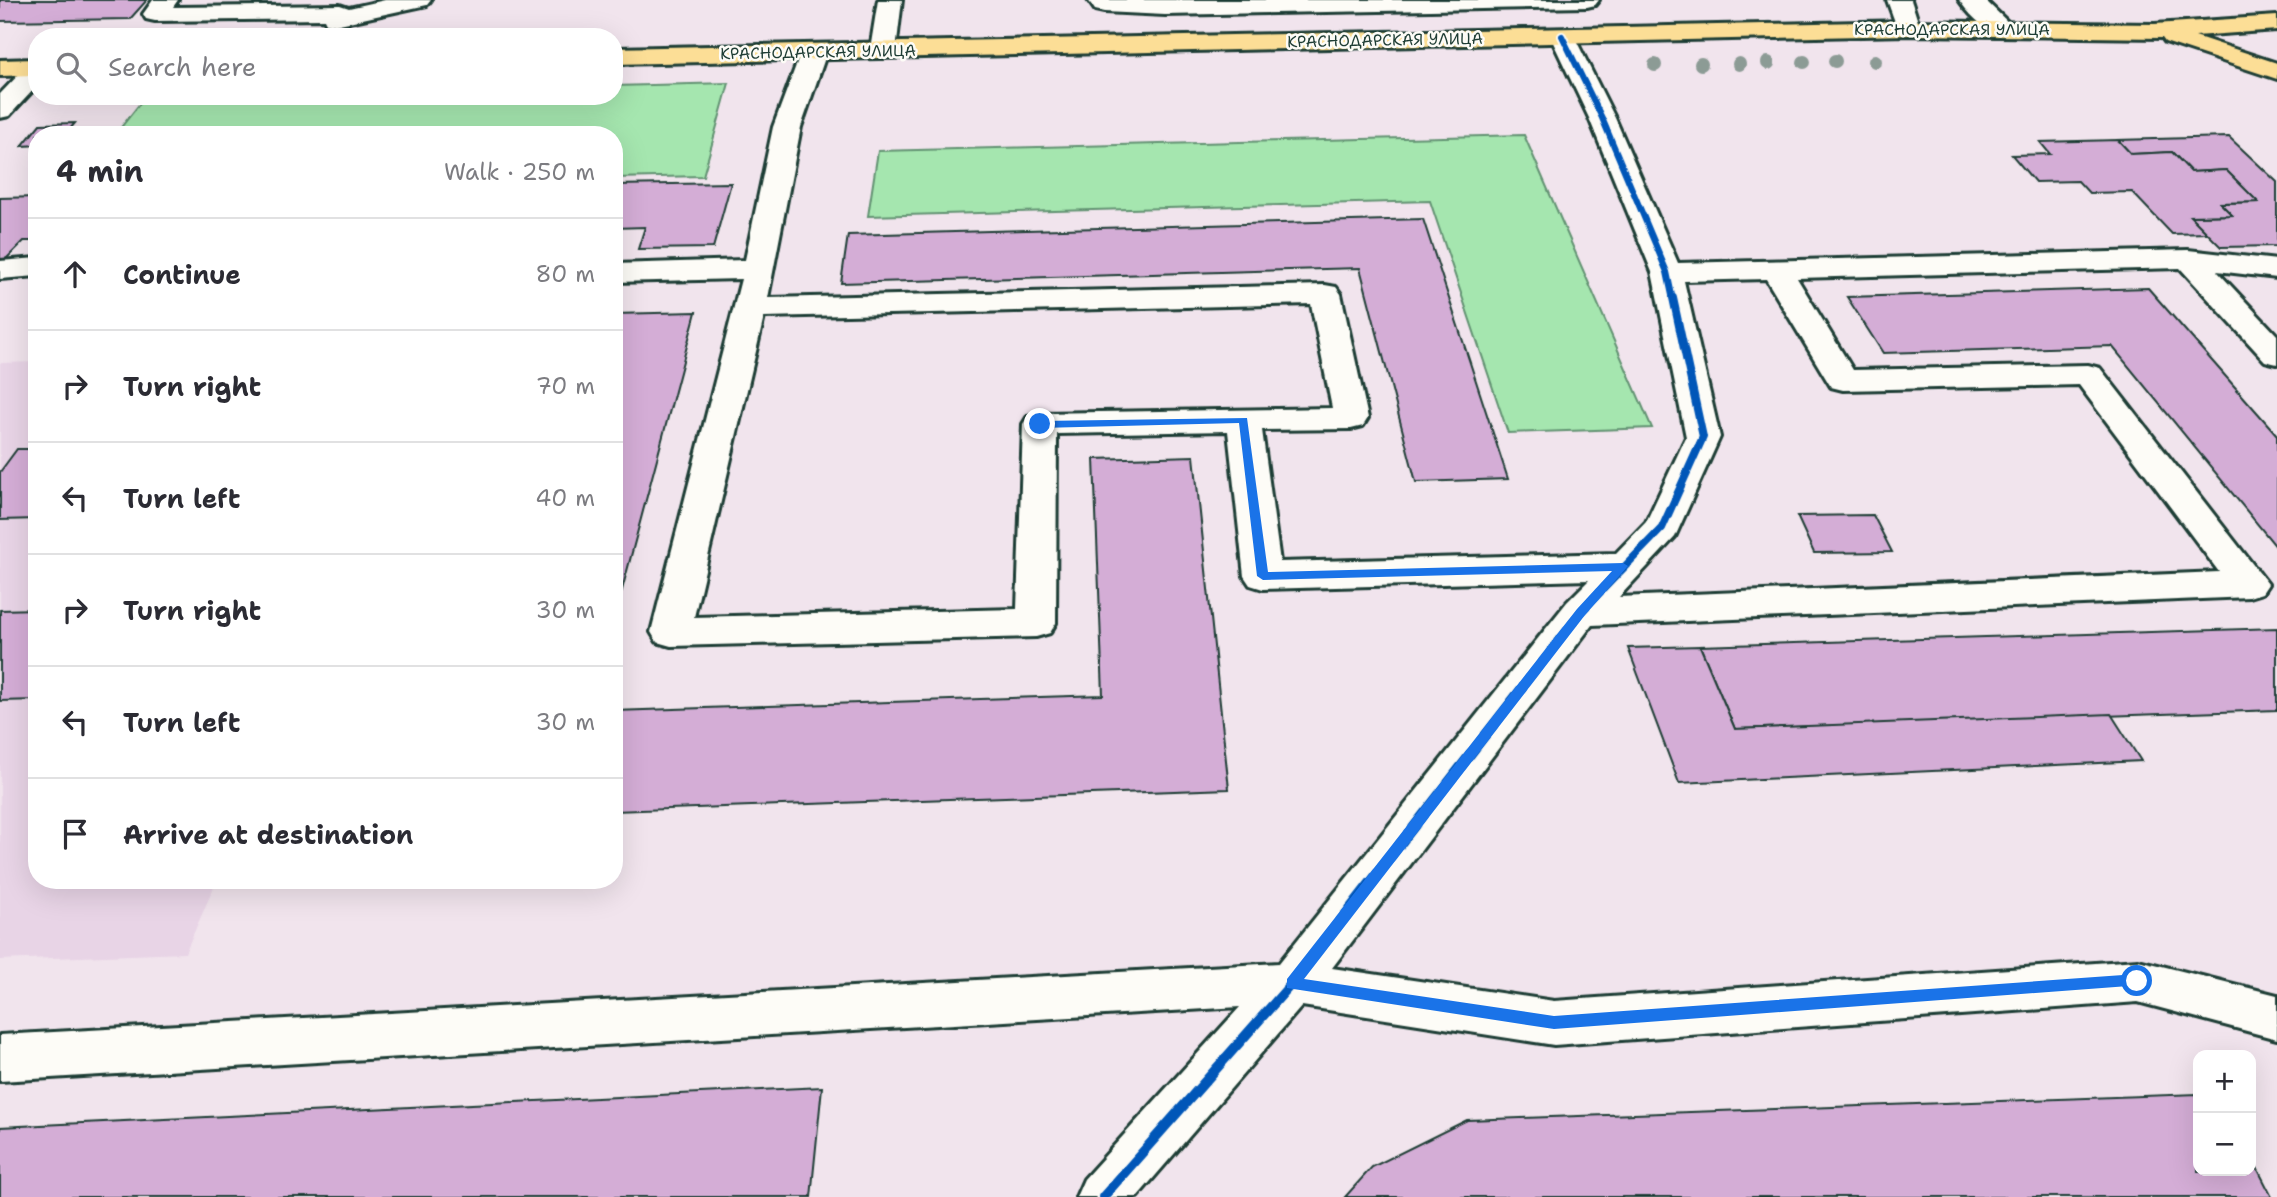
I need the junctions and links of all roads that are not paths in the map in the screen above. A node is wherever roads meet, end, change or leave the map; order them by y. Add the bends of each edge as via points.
1 (166, 0) edge
2 (419, 0) edge
3 (890, 0) edge
4 (1100, 0) edge
5 (1587, 0) edge
6 (1899, 0) edge
7 (1971, 0) edge
8 (286, 6) edge
9 (1165, 8) junction
10 (336, 17) edge
11 (2277, 23) edge
12 (1908, 28) junction
13 (2002, 28) junction
14 (2155, 31) junction
15 (1562, 36) junction
16 (1170, 44) junction
17 (2277, 44) edge
18 (883, 50) junction
19 (814, 52) junction
20 (2277, 53) edge
21 (623, 56) edge
22 (0, 68) edge
23 (28, 69) edge
24 (2277, 71) edge
25 (28, 79) edge
26 (0, 110) edge
27 (2188, 259) junction
28 (28, 268) edge
29 (757, 268) junction
30 (2277, 269) edge
31 (0, 270) edge
32 (1777, 271) junction
33 (1667, 272) junction
34 (623, 273) edge
35 (750, 308) junction
36 (2277, 354) edge
37 (1244, 420) junction
38 (1623, 566) junction
39 (1581, 612) junction
40 (1292, 983) junction
41 (2277, 1017) edge
42 (0, 1058) edge
43 (1103, 1197) edge

1 - 8 street via 155,14
2 - 10 street
3 - 18 street
4 - 9 street via 1104,5
5 - 9 street
6 - 12 street
7 - 13 street
8 - 10 street
9 - 16 street
11 - 14 main road
12 - 13 main road, КРАСНОДАРСКАЯ УЛИЦА
12 - 15 main road, КРАСНОДАРСКАЯ УЛИЦА
13 - 14 main road, КРАСНОДАРСКАЯ УЛИЦА
14 - 17 main road
14 - 20 main road
14 - 24 main road
15 - 16 main road, КРАСНОДАРСКАЯ УЛИЦА
15 - 33 street
16 - 18 main road, КРАСНОДАРСКАЯ УЛИЦА
18 - 19 main road, КРАСНОДАРСКАЯ УЛИЦА
19 - 21 main road, КРАСНОДАРСКАЯ УЛИЦА
19 - 29 street via 787,127
22 - 23 main road
25 - 26 street
27 - 30 street
27 - 32 street
27 - 36 street
28 - 31 street
29 - 34 street
29 - 35 street
32 - 33 street
32 - 39 street via 1843,380 2088,375 2249,584
33 - 38 street via 1703,437 1662,528
35 - 37 street via 1325,294 1351,418
35 - 37 street via 671,632 1036,623 1040,424
37 - 38 street via 1263,576
38 - 39 street
39 - 40 street
40 - 41 street via 1554,1023 2137,981
40 - 42 street
40 - 43 street

